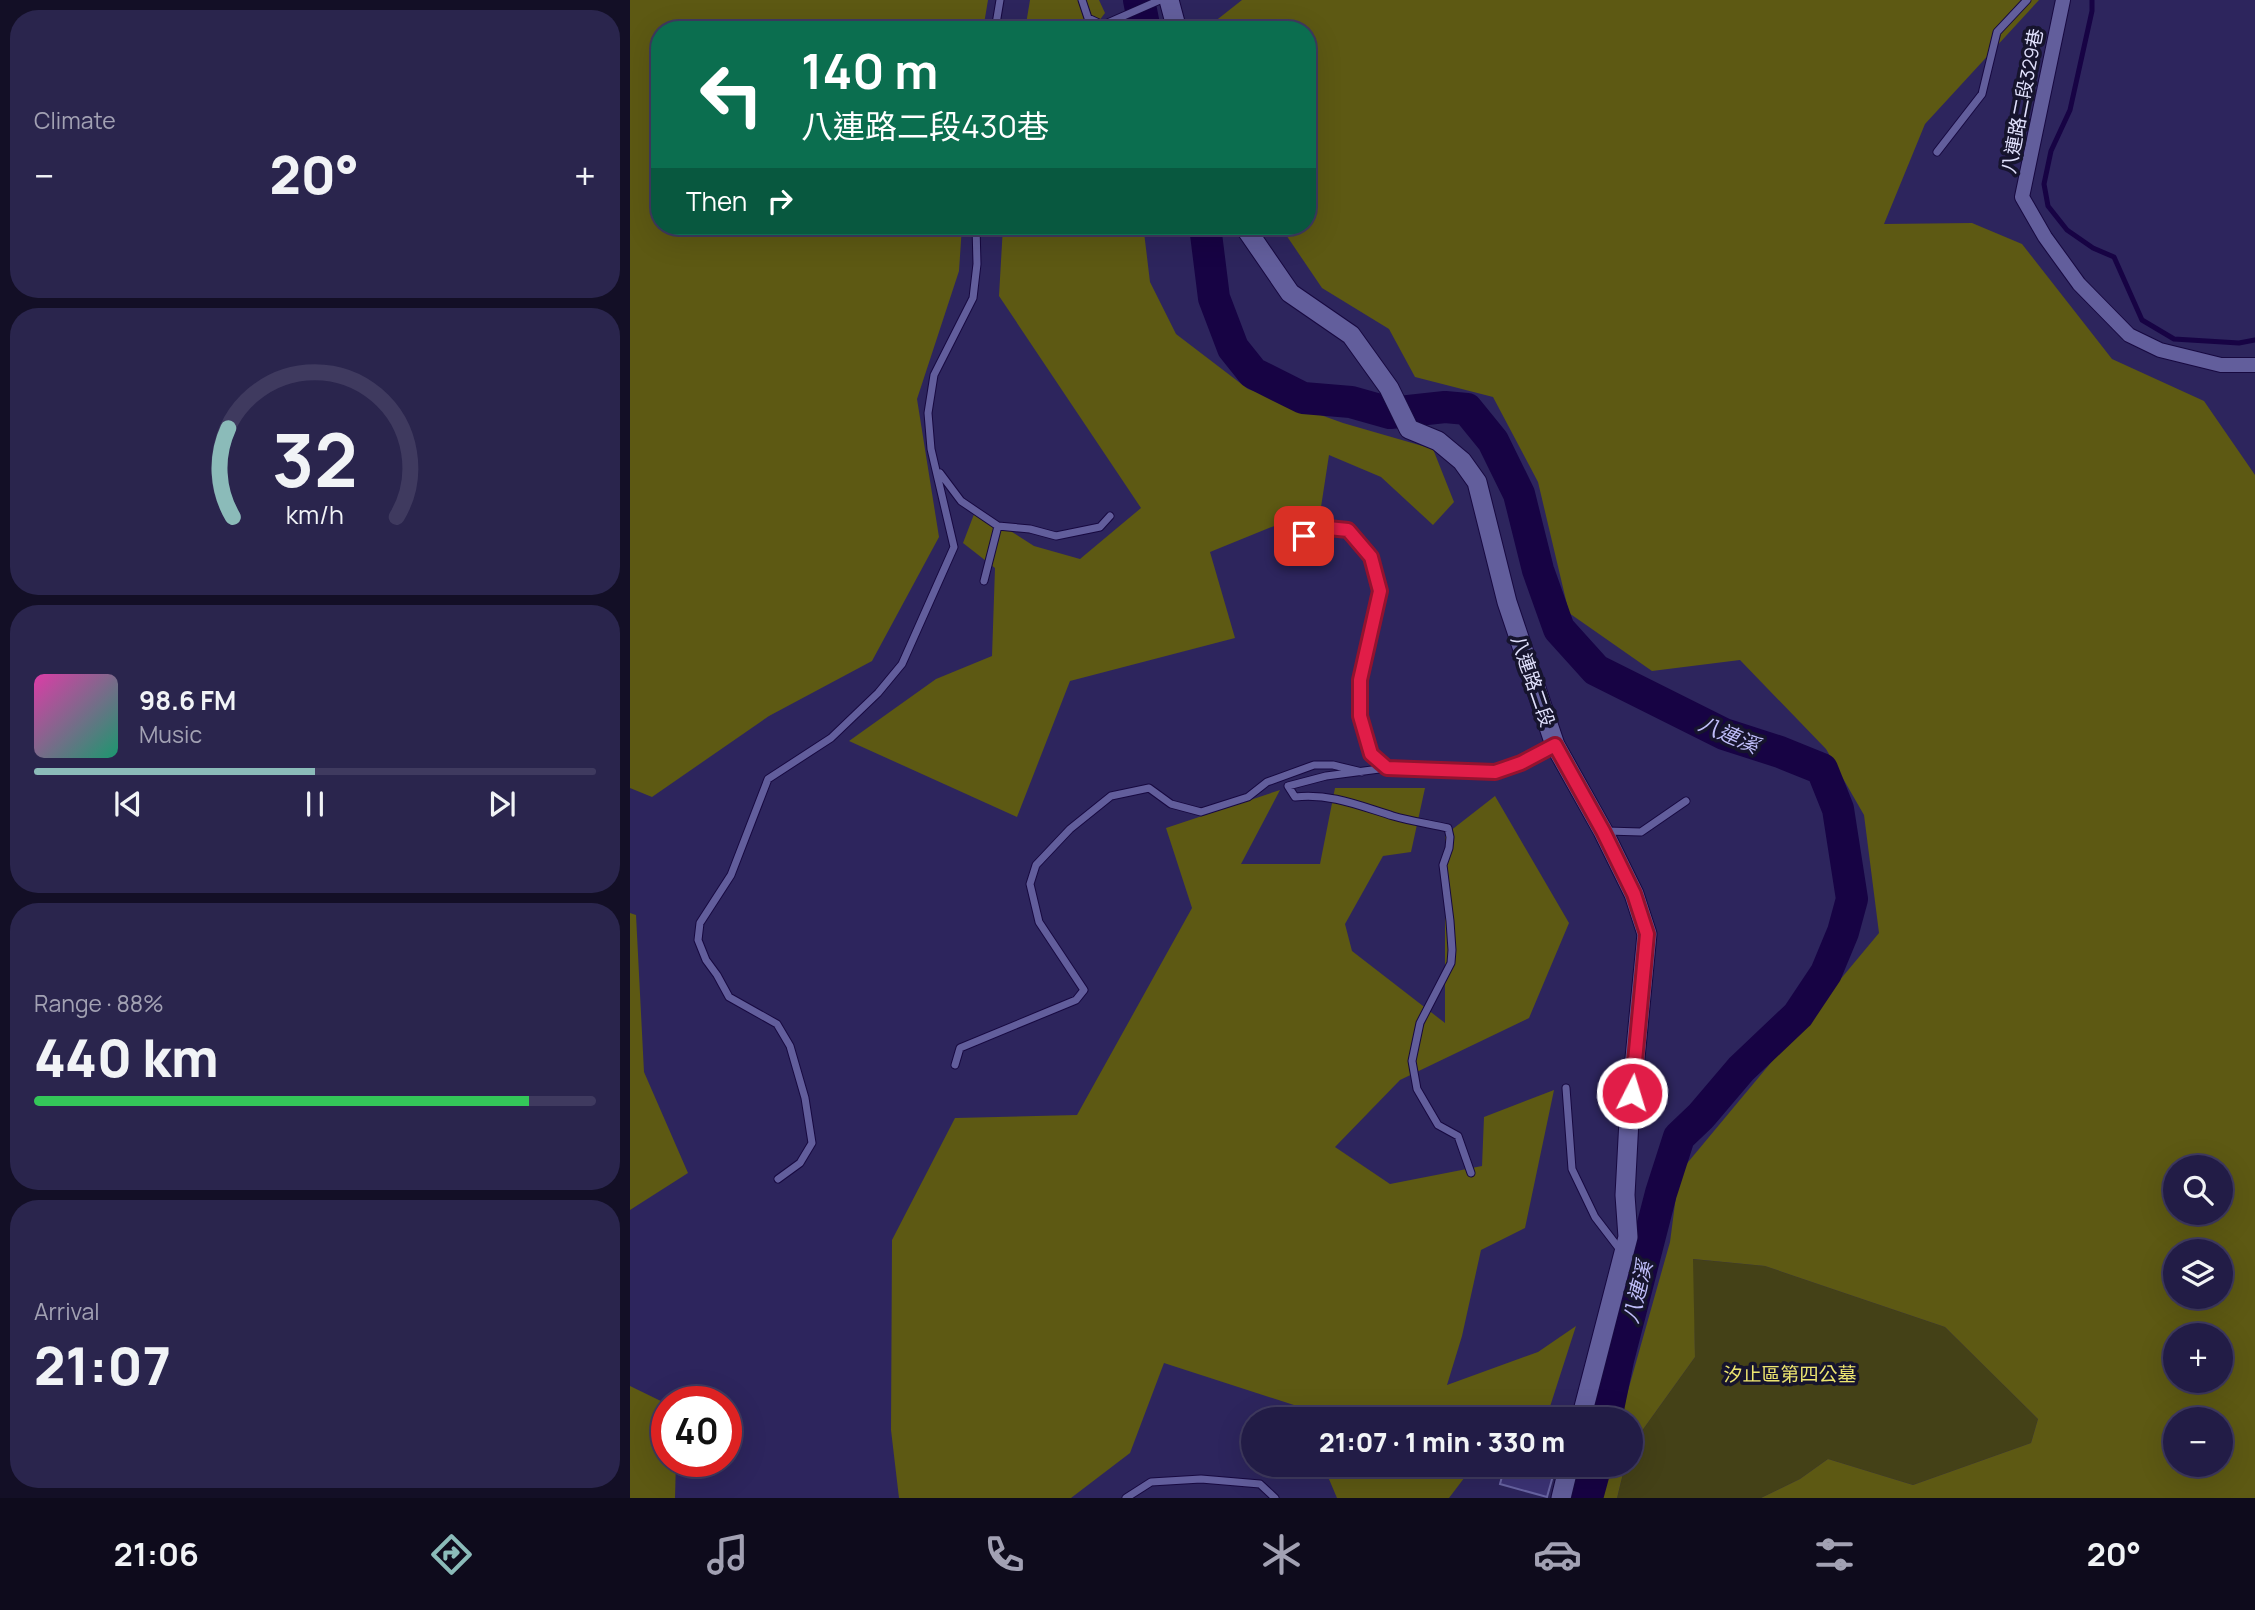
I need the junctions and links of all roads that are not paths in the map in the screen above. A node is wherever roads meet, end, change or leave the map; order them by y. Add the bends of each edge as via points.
1 (1000, 0) edge
2 (1082, 0) edge
3 (1160, 0) edge
4 (1169, 0) edge
5 (2027, 0) edge
6 (2063, 0) edge
7 (996, 21) edge
8 (1094, 21) edge
9 (1112, 21) edge
10 (1175, 21) edge
11 (1937, 152) dead end
12 (976, 235) edge
13 (1250, 235) edge
14 (2255, 365) edge
15 (936, 466) junction
16 (1110, 516) dead end
17 (998, 526) junction
18 (1281, 544) dead end
19 (984, 581) dead end
20 (1555, 745) junction
21 (1387, 768) junction
22 (1362, 772) junction
23 (1686, 801) dead end
24 (1603, 831) junction
25 (955, 1065) dead end
26 (1566, 1088) dead end
27 (1471, 1173) dead end
28 (778, 1178) dead end
29 (1623, 1254) junction
30 (1584, 1407) edge
31 (1566, 1477) edge
32 (1126, 1498) edge
33 (1275, 1498) edge
34 (1561, 1498) edge

1 - 7 lane
2 - 8 lane via 1088,18
3 - 9 lane
4 - 10 street
5 - 11 lane via 1997,32 1982,94
6 - 14 street, 八連路二段329巷 via 2022,197 2079,284 2129,335 2160,350 2221,365
12 - 15 lane via 973,298 934,374 928,413
13 - 20 street, 八連路二段 via 1290,292 1351,335 1389,388 1409,429 1438,441 1462,461 1477,482 1507,602
15 - 17 lane via 961,501
15 - 28 lane via 954,547 902,664 831,738 768,779 731,875 700,923 698,940 729,997 777,1024 790,1046 813,1143 800,1163
16 - 17 lane via 1100,527 1056,537
17 - 19 lane
18 - 21 lane via 1328,528 1348,530 1371,557 1380,591 1360,680 1360,716 1371,754
20 - 21 lane via 1495,772
20 - 24 street, 八連路二段
21 - 22 lane
22 - 25 lane via 1314,765 1202,813 1171,804 1149,788 1111,796 1036,865 1030,884 1038,922 1084,990 1076,1000 961,1048
22 - 27 lane via 1288,786 1295,797 1344,799 1448,828 1444,865 1451,963 1420,1023 1412,1061 1417,1089 1438,1125 1458,1136
23 - 24 lane via 1641,832
24 - 29 street, 八連路二段 via 1634,894 1647,934 1629,1120 1628,1237
26 - 29 lane via 1572,1169 1595,1217
29 - 30 street, 八連路二段
31 - 34 street
32 - 33 lane via 1151,1482 1200,1479 1260,1484

